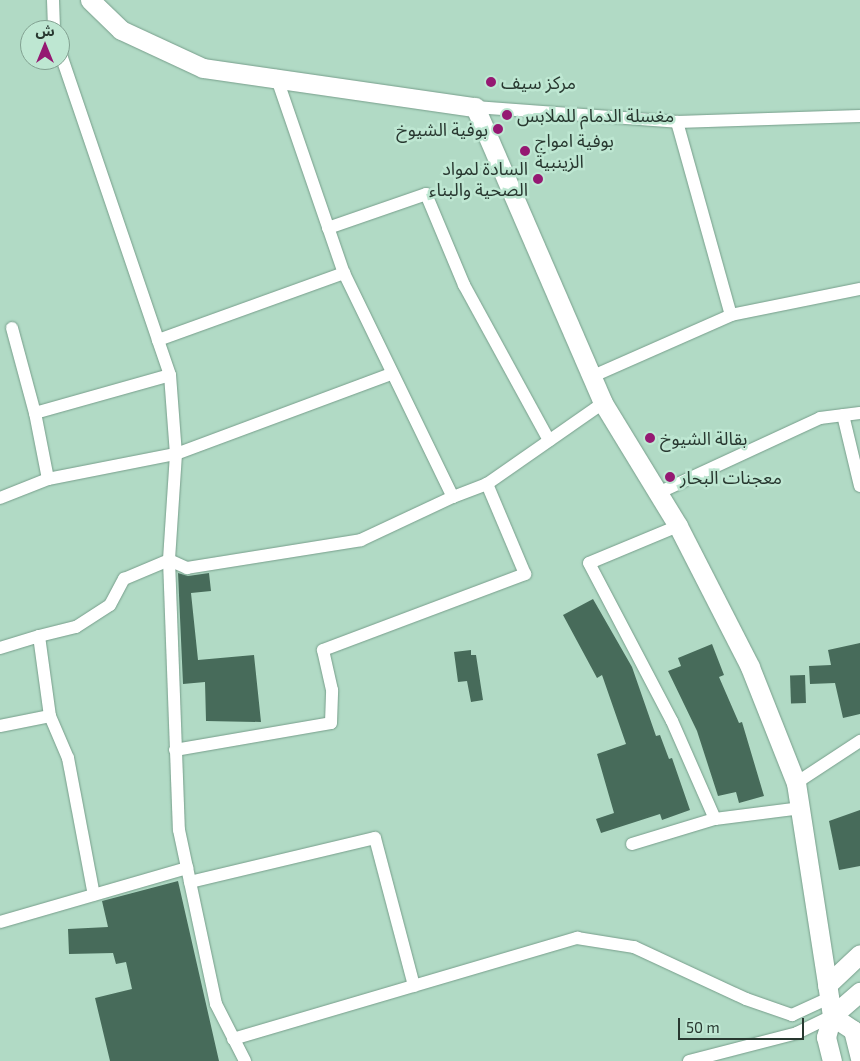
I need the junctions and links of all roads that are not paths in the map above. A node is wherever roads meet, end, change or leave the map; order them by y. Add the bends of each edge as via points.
1 (53, 0) edge
2 (90, 0) edge
3 (54, 20) edge
4 (66, 70) edge
5 (276, 76) junction
6 (475, 107) junction
7 (860, 116) edge
8 (676, 122) junction
9 (328, 228) junction
10 (344, 272) junction
11 (860, 289) edge
12 (731, 316) junction
13 (12, 328) dead end
14 (158, 340) junction
15 (391, 374) junction
16 (170, 375) junction
17 (593, 376) junction
18 (603, 403) junction
19 (35, 412) junction
20 (860, 413) edge
21 (844, 415) junction
22 (549, 440) junction
23 (176, 454) junction
24 (48, 479) junction
25 (487, 484) junction
26 (860, 486) edge
27 (658, 493) junction
28 (453, 497) junction
29 (0, 498) edge
30 (678, 526) junction
31 (169, 560) junction
32 (39, 636) junction
33 (0, 648) edge
34 (50, 716) junction
35 (0, 726) edge
36 (860, 741) edge
37 (175, 750) junction
38 (796, 783) junction
39 (801, 808) junction
40 (715, 819) junction
41 (632, 844) dead end
42 (188, 868) junction
43 (190, 882) junction
44 (94, 895) junction
45 (0, 922) edge
46 (860, 954) edge
47 (414, 986) junction
48 (860, 992) edge
49 (829, 1000) junction
50 (233, 1039) junction
51 (860, 1058) edge
52 (245, 1061) edge
53 (689, 1061) edge
54 (832, 1061) edge

1 - 3 street
2 - 5 street via 121,30 203,68
4 - 14 street
5 - 6 street
5 - 9 street
6 - 8 street
6 - 17 street
7 - 8 street
8 - 12 street
9 - 10 street
9 - 22 street via 426,194 464,285
10 - 14 street
10 - 15 street
11 - 12 street
12 - 17 street
13 - 19 street
14 - 16 street
15 - 23 street
15 - 28 street
16 - 19 street
16 - 23 street
17 - 18 street
18 - 22 street
18 - 27 street
19 - 24 street
20 - 21 street
21 - 26 street
21 - 27 street via 820,418
22 - 25 street
23 - 24 street
23 - 31 street
24 - 29 street
25 - 28 street
25 - 37 street via 525,574 323,650 332,690 331,723
27 - 30 street
28 - 31 street via 361,540 187,568
30 - 38 street via 750,667
30 - 40 street via 589,563 672,721
31 - 32 street via 124,578 110,605 76,627
31 - 37 street
32 - 33 street
32 - 34 street
34 - 35 street
34 - 44 street via 68,758
36 - 38 street
37 - 42 street via 179,830
38 - 39 street
39 - 40 street
39 - 49 street
40 - 41 street
42 - 43 street
42 - 44 street
43 - 47 street via 375,838
43 - 50 street via 216,1004
44 - 45 street
46 - 49 street
47 - 49 street via 577,938 634,947 746,999 792,1015
47 - 50 street
48 - 49 street
49 - 51 street via 853,1030
49 - 53 street via 797,1033
49 - 54 street via 826,1037
50 - 52 street

